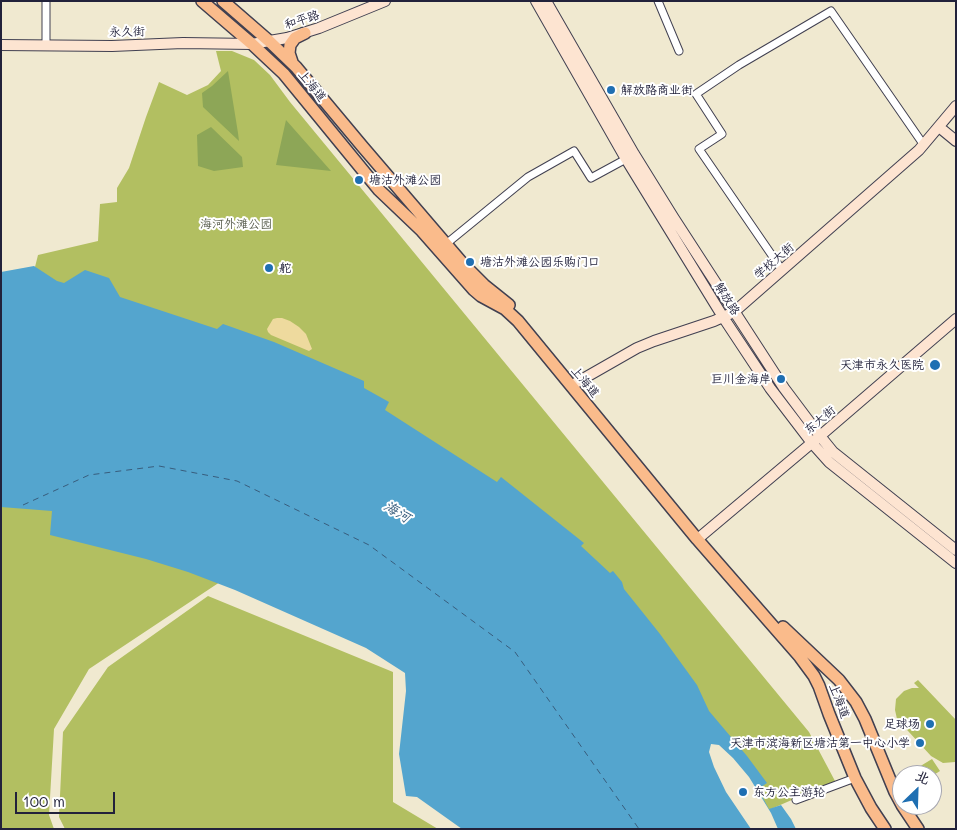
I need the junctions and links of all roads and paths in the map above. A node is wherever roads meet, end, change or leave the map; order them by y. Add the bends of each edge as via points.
1 (46, 1) edge
2 (202, 1) edge
3 (223, 1) edge
4 (385, 1) edge
5 (536, 1) edge
6 (546, 1) edge
7 (658, 1) edge
8 (305, 33) junction
9 (269, 41) junction
10 (46, 44) junction
11 (252, 44) junction
12 (1, 45) edge
13 (679, 51) dead end
14 (296, 67) junction
15 (956, 106) edge
16 (939, 127) junction
17 (956, 141) edge
18 (925, 143) junction
19 (626, 159) junction
20 (446, 244) junction
21 (782, 270) junction
22 (734, 312) junction
23 (723, 317) junction
24 (956, 319) edge
25 (574, 384) junction
26 (820, 436) junction
27 (812, 443) junction
28 (700, 537) junction
29 (956, 550) edge
30 (956, 563) edge
31 (855, 778) junction
32 (892, 785) edge
33 (796, 800) dead end
34 (909, 815) edge
35 (885, 829) edge
36 (918, 829) edge

1 - 10 street
2 - 11 main road, 上海道
3 - 9 main road, 上海道
4 - 8 street, 和平路
5 - 19 street, 解放路
6 - 22 street, 解放路 via 634,154
7 - 13 street
8 - 9 street, 和平路
8 - 14 main road via 293,40 289,47
9 - 11 street, 和平路
9 - 14 main road, 上海道
10 - 11 street, 永久街
10 - 12 street, 永久街
11 - 31 main road, 上海道 via 284,74 374,184 422,231 474,290 505,309 518,322 697,539 800,657 819,686
14 - 20 main road, 上海道
15 - 16 street, 学校大街
16 - 17 street
16 - 18 street, 学校大街
18 - 21 street, 学校大街
18 - 21 street via 921,142 831,11 696,94 722,134 699,149
19 - 20 street via 591,178 574,150 528,177
19 - 23 street, 解放路
20 - 25 main road, 上海道 via 476,278 520,317
21 - 22 street, 学校大街
22 - 23 street, 学校大街
22 - 26 street, 解放路
23 - 25 street, 学校大街 via 654,340
23 - 27 street, 解放路 via 770,388
24 - 26 street, 东大街
25 - 28 main road, 上海道
26 - 27 street, 东大街
26 - 29 street, 解放路 via 833,452
27 - 28 street, 东大街
27 - 30 street, 解放路 via 829,462
28 - 32 main road, 上海道 via 795,639 840,680 865,719
31 - 33 street
31 - 35 main road, 上海道
34 - 36 main road, 上海道

